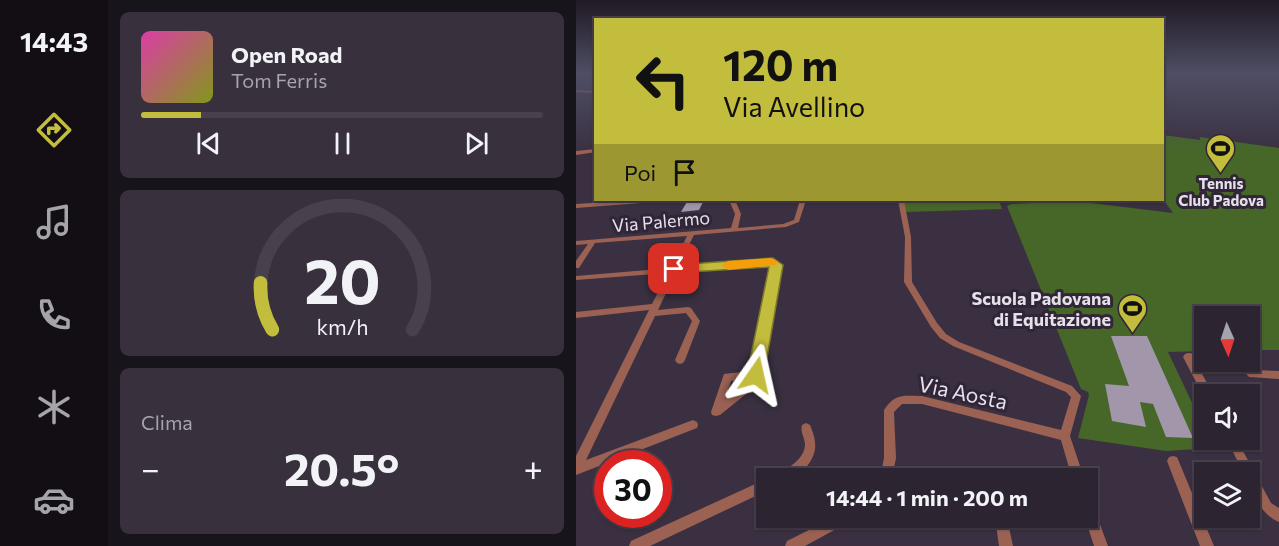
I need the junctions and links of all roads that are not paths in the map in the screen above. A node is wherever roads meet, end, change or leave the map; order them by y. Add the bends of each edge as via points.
1 (594, 150) edge
2 (576, 153) edge
3 (644, 201) edge
4 (732, 201) edge
5 (802, 201) edge
6 (901, 201) edge
7 (577, 207) edge
8 (734, 230) junction
9 (691, 234) junction
10 (593, 242) junction
11 (576, 243) edge
12 (576, 266) edge
13 (674, 269) junction
14 (576, 278) edge
15 (654, 310) junction
16 (576, 315) edge
17 (1194, 357) edge
18 (680, 360) dead end
19 (1194, 368) edge
20 (1250, 372) edge
21 (756, 375) dead end
22 (1279, 375) edge
23 (693, 425) dead end
24 (806, 428) dead end
25 (1065, 436) junction
26 (1173, 461) dead end
27 (798, 468) edge
28 (888, 468) edge
29 (1075, 468) edge
30 (576, 469) edge
31 (756, 490) edge
32 (1260, 494) edge
33 (1279, 516) edge
34 (826, 528) edge
35 (1003, 528) edge
36 (1095, 528) edge
37 (636, 546) edge
38 (792, 546) edge
39 (1006, 546) edge
40 (1101, 546) edge
41 (1208, 546) edge

1 - 2 street
3 - 7 street
4 - 8 street via 738,214
5 - 8 street, Via Palermo via 796,220 790,225
6 - 25 street via 908,237 908,282 923,310 943,336 956,344 1075,394
8 - 9 street, Via Palermo
9 - 10 street, Via Palermo
9 - 13 street
10 - 11 street, Via Palermo
10 - 12 street
13 - 14 street
13 - 15 street
13 - 21 street via 773,262 776,265
15 - 16 street
15 - 18 street via 688,310 696,321
15 - 30 street
17 - 19 street via 1188,357
20 - 22 street
23 - 30 street
24 - 27 street via 810,447
25 - 28 street, Via Aosta via 922,400 900,400 889,410
25 - 29 street
26 - 41 street
31 - 37 street
32 - 33 street via 1267,507
34 - 38 street
35 - 39 street
36 - 40 street

